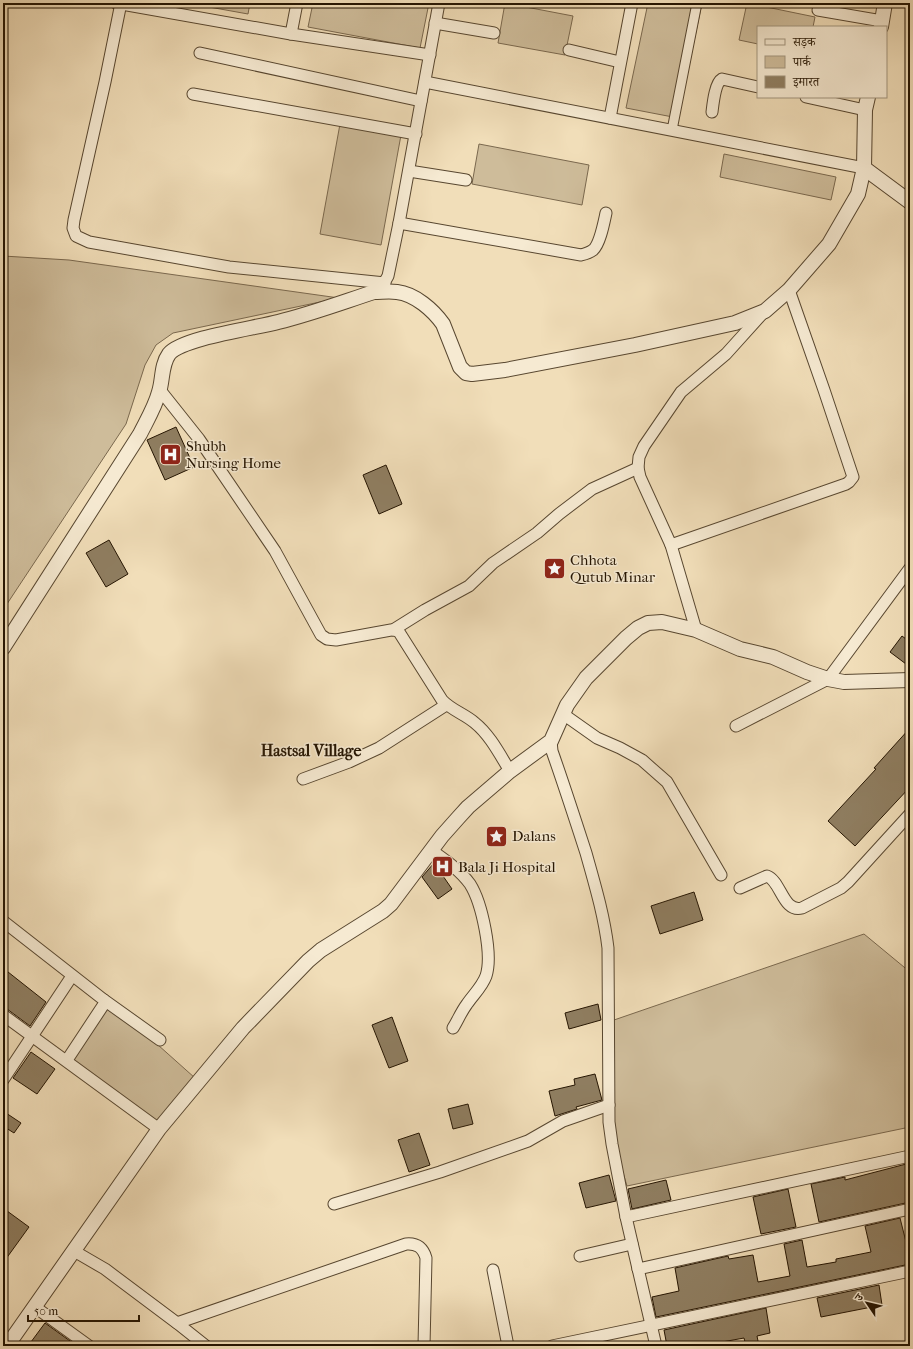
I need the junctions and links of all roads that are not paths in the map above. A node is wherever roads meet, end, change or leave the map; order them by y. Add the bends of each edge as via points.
1 (119, 3) edge
2 (297, 3) edge
3 (439, 3) edge
4 (632, 3) edge
5 (697, 3) edge
6 (885, 3) edge
7 (818, 10) dead end
8 (435, 23) junction
9 (882, 24) edge
10 (494, 33) dead end
11 (291, 34) junction
12 (569, 50) dead end
13 (200, 53) dead end
14 (430, 55) junction
15 (620, 62) junction
16 (425, 82) junction
17 (757, 86) edge
18 (193, 94) dead end
19 (816, 98) edge
20 (422, 102) junction
21 (866, 103) edge
22 (712, 112) dead end
23 (610, 118) junction
24 (672, 130) junction
25 (416, 134) junction
26 (864, 168) junction
27 (409, 171) junction
28 (466, 180) dead end
29 (910, 202) edge
30 (606, 213) dead end
31 (399, 223) junction
32 (385, 283) junction
33 (789, 290) junction
34 (374, 292) junction
35 (765, 311) junction
36 (160, 390) junction
37 (638, 468) junction
38 (671, 544) junction
39 (910, 568) edge
40 (393, 630) junction
41 (696, 630) junction
42 (3, 648) edge
43 (828, 679) junction
44 (910, 680) edge
45 (446, 706) junction
46 (563, 714) junction
47 (736, 726) dead end
48 (551, 741) junction
49 (510, 771) junction
50 (303, 779) dead end
51 (910, 814) edge
52 (431, 850) junction
53 (721, 875) dead end
54 (740, 888) dead end
55 (3, 921) edge
56 (72, 976) junction
57 (104, 1000) junction
58 (3, 1015) edge
59 (453, 1028) dead end
60 (32, 1036) junction
61 (160, 1040) dead end
62 (66, 1060) junction
63 (3, 1080) edge
64 (609, 1105) junction
65 (159, 1128) junction
66 (910, 1156) edge
67 (334, 1204) dead end
68 (910, 1209) edge
69 (626, 1217) junction
70 (632, 1244) junction
71 (74, 1251) junction
72 (580, 1256) dead end
73 (638, 1269) junction
74 (493, 1270) dead end
75 (910, 1271) edge
76 (35, 1307) junction
77 (177, 1322) junction
78 (650, 1325) junction
79 (7, 1346) edge
80 (89, 1346) edge
81 (206, 1346) edge
82 (424, 1346) edge
83 (508, 1346) edge
84 (552, 1346) edge
85 (656, 1346) edge

1 - 11 street
1 - 32 street via 105,82 74,220 76,236 89,242 229,267
2 - 11 street
3 - 8 street
4 - 15 street
5 - 24 street
6 - 9 street
7 - 9 street
8 - 10 street
8 - 14 street
11 - 14 street
12 - 15 street
13 - 20 street
14 - 16 street
15 - 23 street
16 - 20 street
16 - 23 street
17 - 22 street via 719,80
18 - 25 street
19 - 21 street
20 - 25 street
21 - 26 street
23 - 24 street
24 - 26 street
25 - 27 street
26 - 29 street
26 - 33 street via 858,194 828,244
27 - 28 street
27 - 31 street
30 - 31 street via 594,249 581,255
31 - 32 street
32 - 34 street
33 - 35 street
33 - 38 street via 852,477 846,484
34 - 35 street via 398,292 426,307 443,324 460,367 472,374 505,370 735,323
34 - 36 street via 279,322 183,345 175,349 165,360
35 - 37 street via 726,354 681,392 644,446
36 - 40 street via 199,439 270,545 321,635 336,640
36 - 42 street via 156,404 140,434
37 - 38 street
37 - 40 street via 592,490 493,563 468,586
38 - 41 street
39 - 43 street
40 - 45 street via 401,635
41 - 43 street via 740,649 773,657
41 - 46 street via 662,622 648,623 638,628 586,678 567,704
43 - 44 street via 844,682
43 - 47 street
45 - 49 street via 467,717 482,729
45 - 50 street via 379,748
46 - 48 street
46 - 53 street via 597,738 642,760 667,782
48 - 49 street
48 - 64 street via 598,894 605,925 608,948
49 - 52 street via 468,807
51 - 54 street via 848,882 802,908 791,906 773,880 767,876
52 - 59 street via 462,874 472,889 483,920 488,950 486,977
52 - 65 street via 383,911 320,950 243,1028
55 - 56 street
56 - 57 street
56 - 60 street
57 - 61 street
57 - 62 street via 104,1004
58 - 60 street
60 - 62 street
60 - 63 street
62 - 65 street
64 - 67 street via 563,1121 528,1141 440,1172
64 - 69 street via 612,1144
65 - 71 street
66 - 69 street
68 - 73 street
69 - 70 street
70 - 72 street
70 - 73 street
71 - 76 street
71 - 77 street via 105,1269
73 - 78 street
74 - 83 street
75 - 78 street
76 - 79 street
76 - 80 street
77 - 81 street
77 - 82 street via 416,1244 426,1258
78 - 84 street
78 - 85 street

